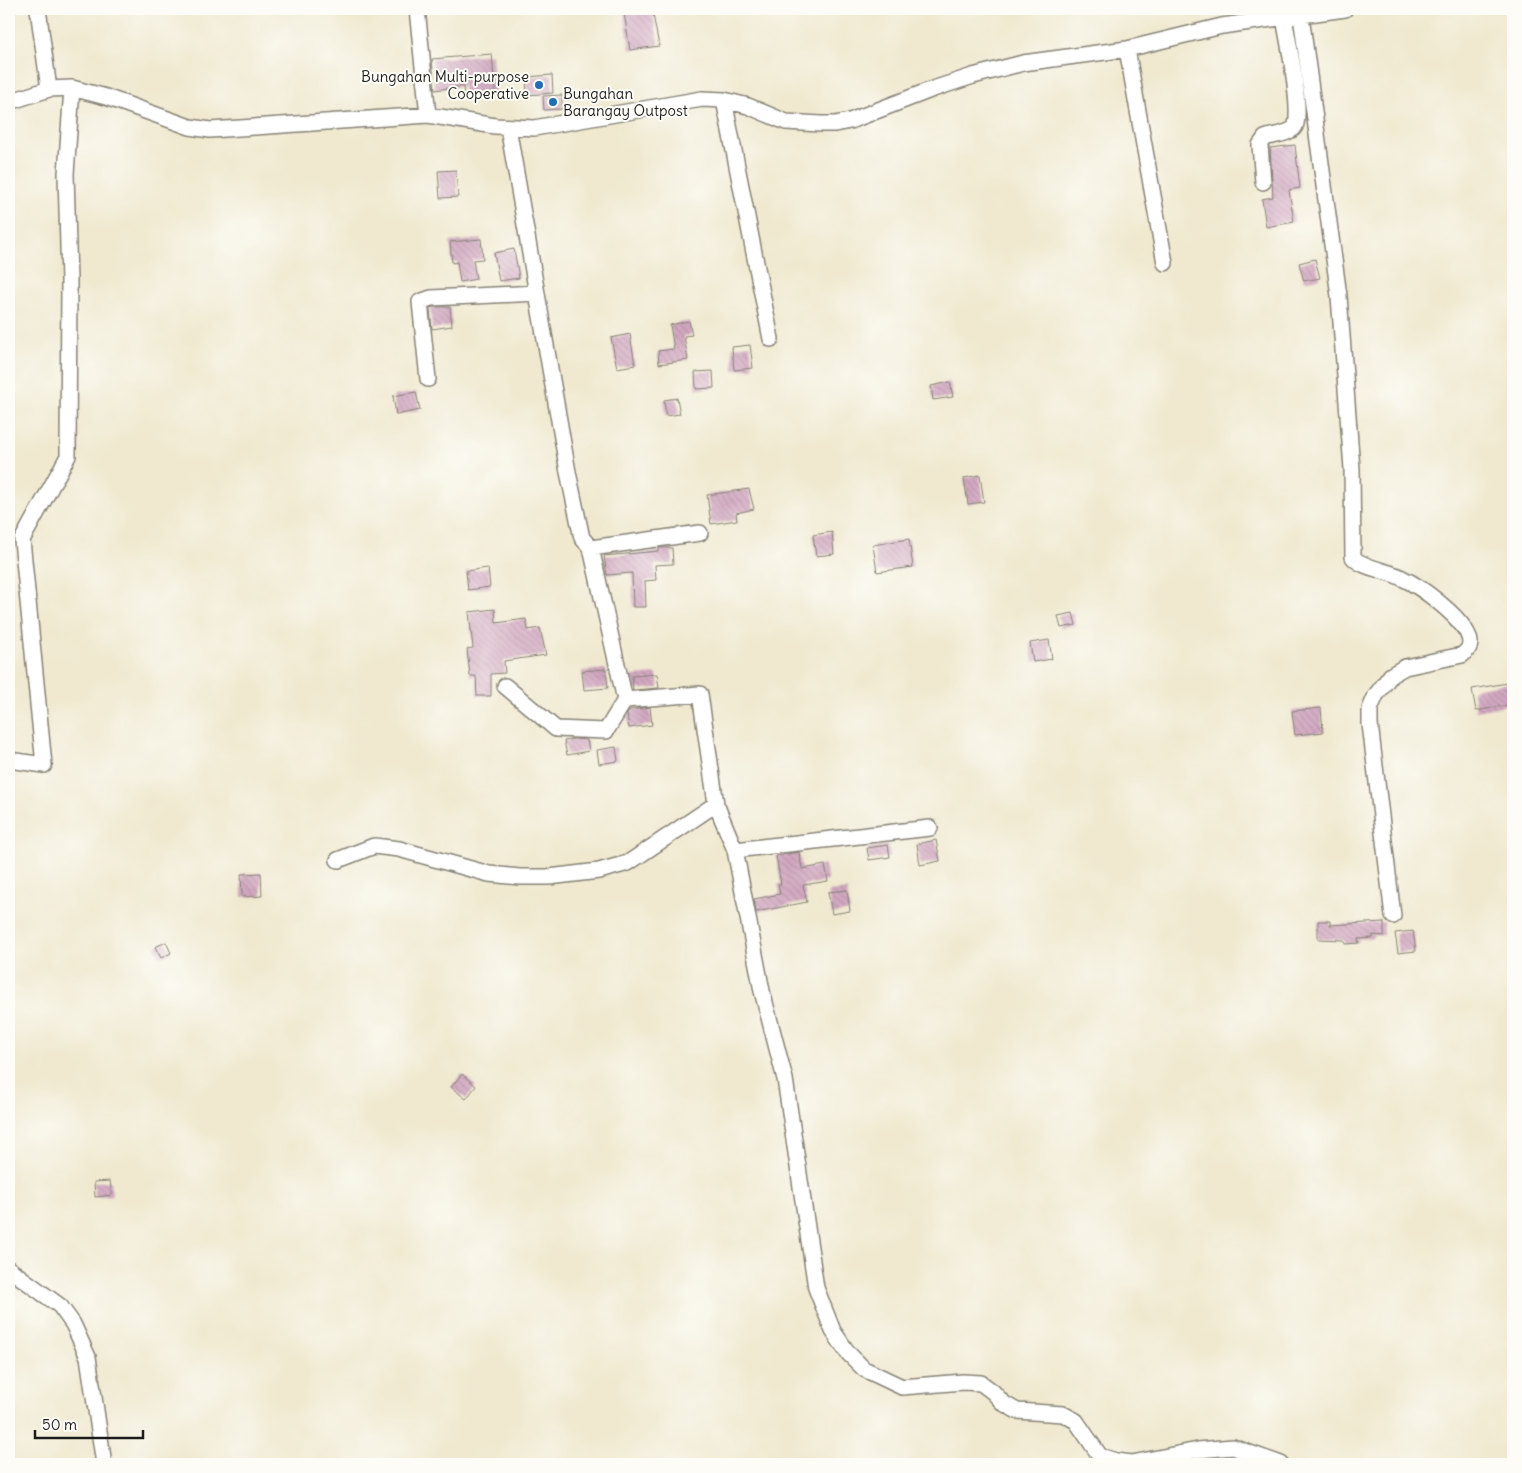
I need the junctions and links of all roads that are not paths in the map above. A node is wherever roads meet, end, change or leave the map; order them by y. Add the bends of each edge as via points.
1 (38, 9) edge
2 (417, 9) edge
3 (1345, 9) edge
4 (1300, 16) junction
5 (1284, 18) junction
6 (1127, 49) junction
7 (72, 88) junction
8 (49, 89) junction
9 (724, 100) junction
10 (9, 102) edge
11 (428, 115) junction
12 (508, 127) junction
13 (1263, 182) dead end
14 (1165, 263) dead end
15 (537, 293) junction
16 (771, 339) dead end
17 (428, 379) dead end
18 (700, 533) dead end
19 (591, 548) junction
20 (505, 686) dead end
21 (625, 700) junction
22 (9, 760) edge
23 (716, 804) junction
24 (930, 828) dead end
25 (735, 850) junction
26 (338, 860) dead end
27 (1393, 916) dead end
28 (9, 1270) edge
29 (104, 1464) edge
30 (1281, 1464) edge

1 - 8 street
2 - 11 street
3 - 4 street
4 - 5 street
4 - 27 street via 1339,296 1352,469 1353,557 1360,563 1404,578 1433,598 1458,620 1470,642 1462,656 1405,667 1391,675 1370,709
5 - 6 street via 1214,27
5 - 13 street via 1298,117 1293,129 1262,141
6 - 9 street via 1023,63 933,89 835,124 786,122
6 - 14 street
7 - 8 street
7 - 11 street via 190,127 210,130
7 - 22 street via 66,174 68,456 22,540 44,765
8 - 10 street
9 - 12 street via 702,99 534,128
9 - 16 street
11 - 12 street
12 - 15 street
15 - 17 street via 431,298 420,302
15 - 19 street via 582,538
18 - 19 street
19 - 21 street
20 - 21 street via 556,729 606,731
21 - 23 street via 700,694
23 - 25 street
23 - 26 street via 628,863 599,871 549,877 489,874 399,849 374,846
24 - 25 street
25 - 30 street via 756,966 785,1079 816,1288 833,1331 848,1353 864,1369 902,1387 981,1383 1017,1411 1063,1414 1076,1421 1100,1456 1116,1461 1132,1463 1232,1447
28 - 29 street via 60,1306 73,1324 88,1358

